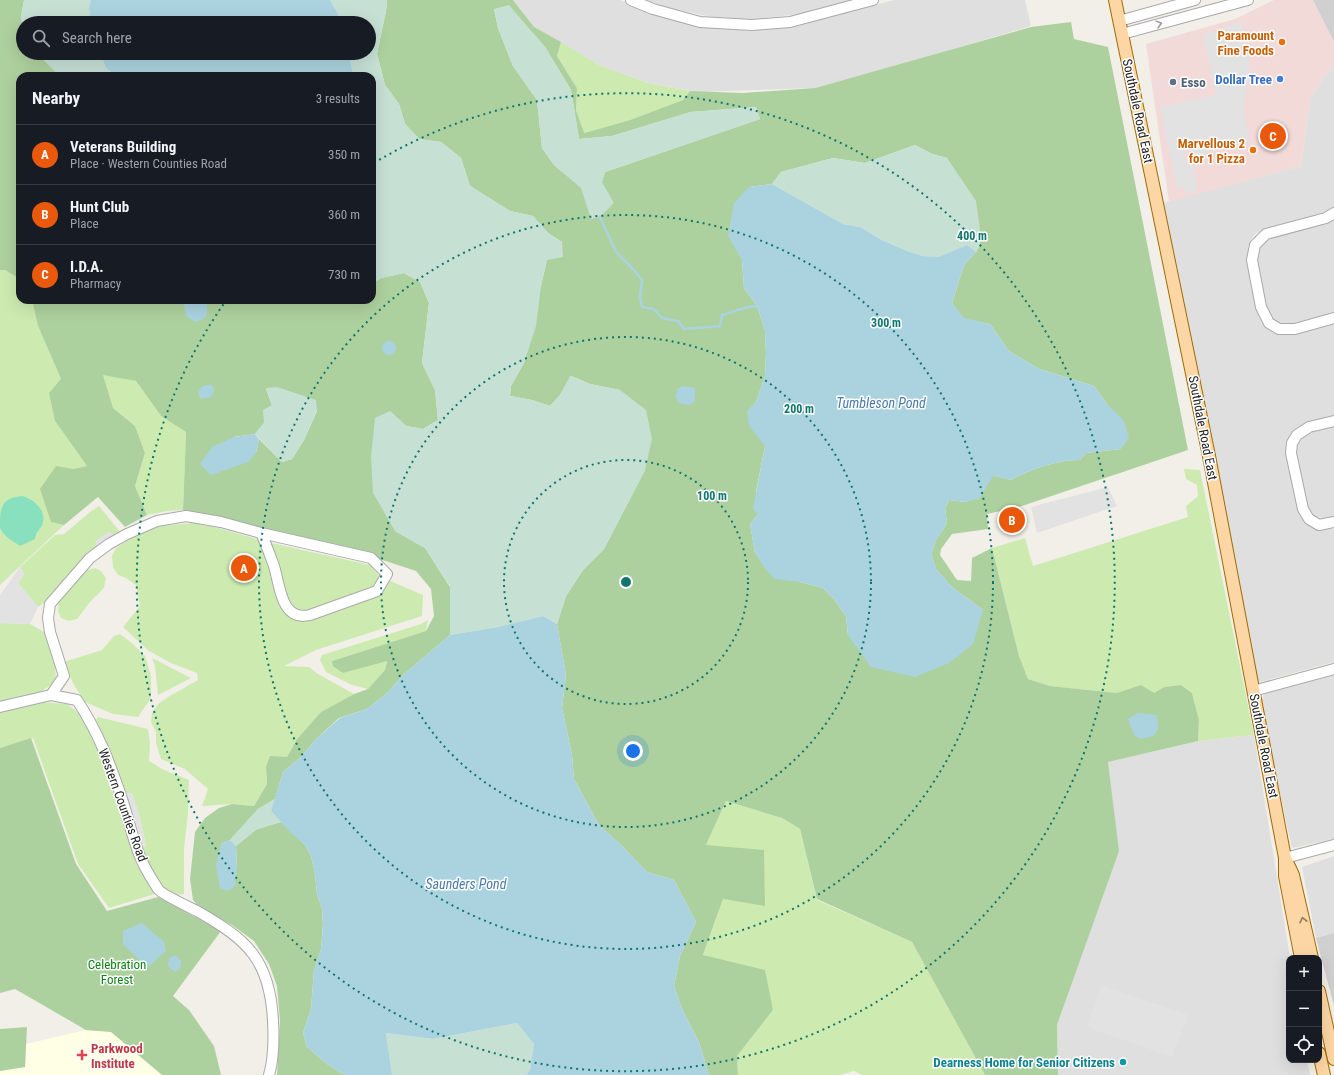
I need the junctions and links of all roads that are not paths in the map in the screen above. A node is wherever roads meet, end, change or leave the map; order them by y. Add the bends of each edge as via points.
1 (632, 0) edge
2 (873, 0) edge
3 (1114, 0) edge
4 (1195, 0) edge
5 (1248, 0) edge
6 (1119, 21) junction
7 (1122, 34) junction
8 (1334, 213) edge
9 (1334, 318) edge
10 (1334, 421) edge
11 (1334, 522) edge
12 (262, 533) junction
13 (1334, 669) edge
14 (1253, 691) junction
15 (51, 695) junction
16 (0, 707) edge
17 (1334, 845) edge
18 (1285, 858) junction
19 (1300, 955) edge
20 (1311, 955) edge
21 (1322, 1004) edge
22 (1334, 1058) edge
23 (1321, 1063) edge
24 (269, 1075) edge
25 (1324, 1075) edge

1 - 2 street via 653,9 700,22 752,25 790,22
3 - 6 main road, Southdale Road East
4 - 6 street
7 -> 5 street
6 - 7 main road, Southdale Road East
7 - 14 main road, Southdale Road East via 1209,456
8 - 9 street via 1326,218 1266,234 1255,245 1252,260 1261,307 1268,323 1279,329 1294,329
10 - 11 street via 1309,427 1296,434 1291,453 1303,509 1309,519 1319,525
12 - 12 street via 371,558 387,574 377,590 310,615 299,616 290,611 283,602
12 - 15 street via 186,516 157,521 142,527 93,555 50,604 50,632 64,676
13 - 14 street
14 - 18 main road, Southdale Road East
15 - 16 street, Western Counties Road
15 - 24 street, Western Counties Road via 77,700 91,721 100,738 122,799 139,855 159,891 226,928 252,951 266,977 272,1001 274,1034
17 - 18 street
18 - 19 main road, Southdale Road East via 1285,876
20 -> 18 main road, Southdale Road East via 1294,875
21 - 22 main road
23 - 25 main road

